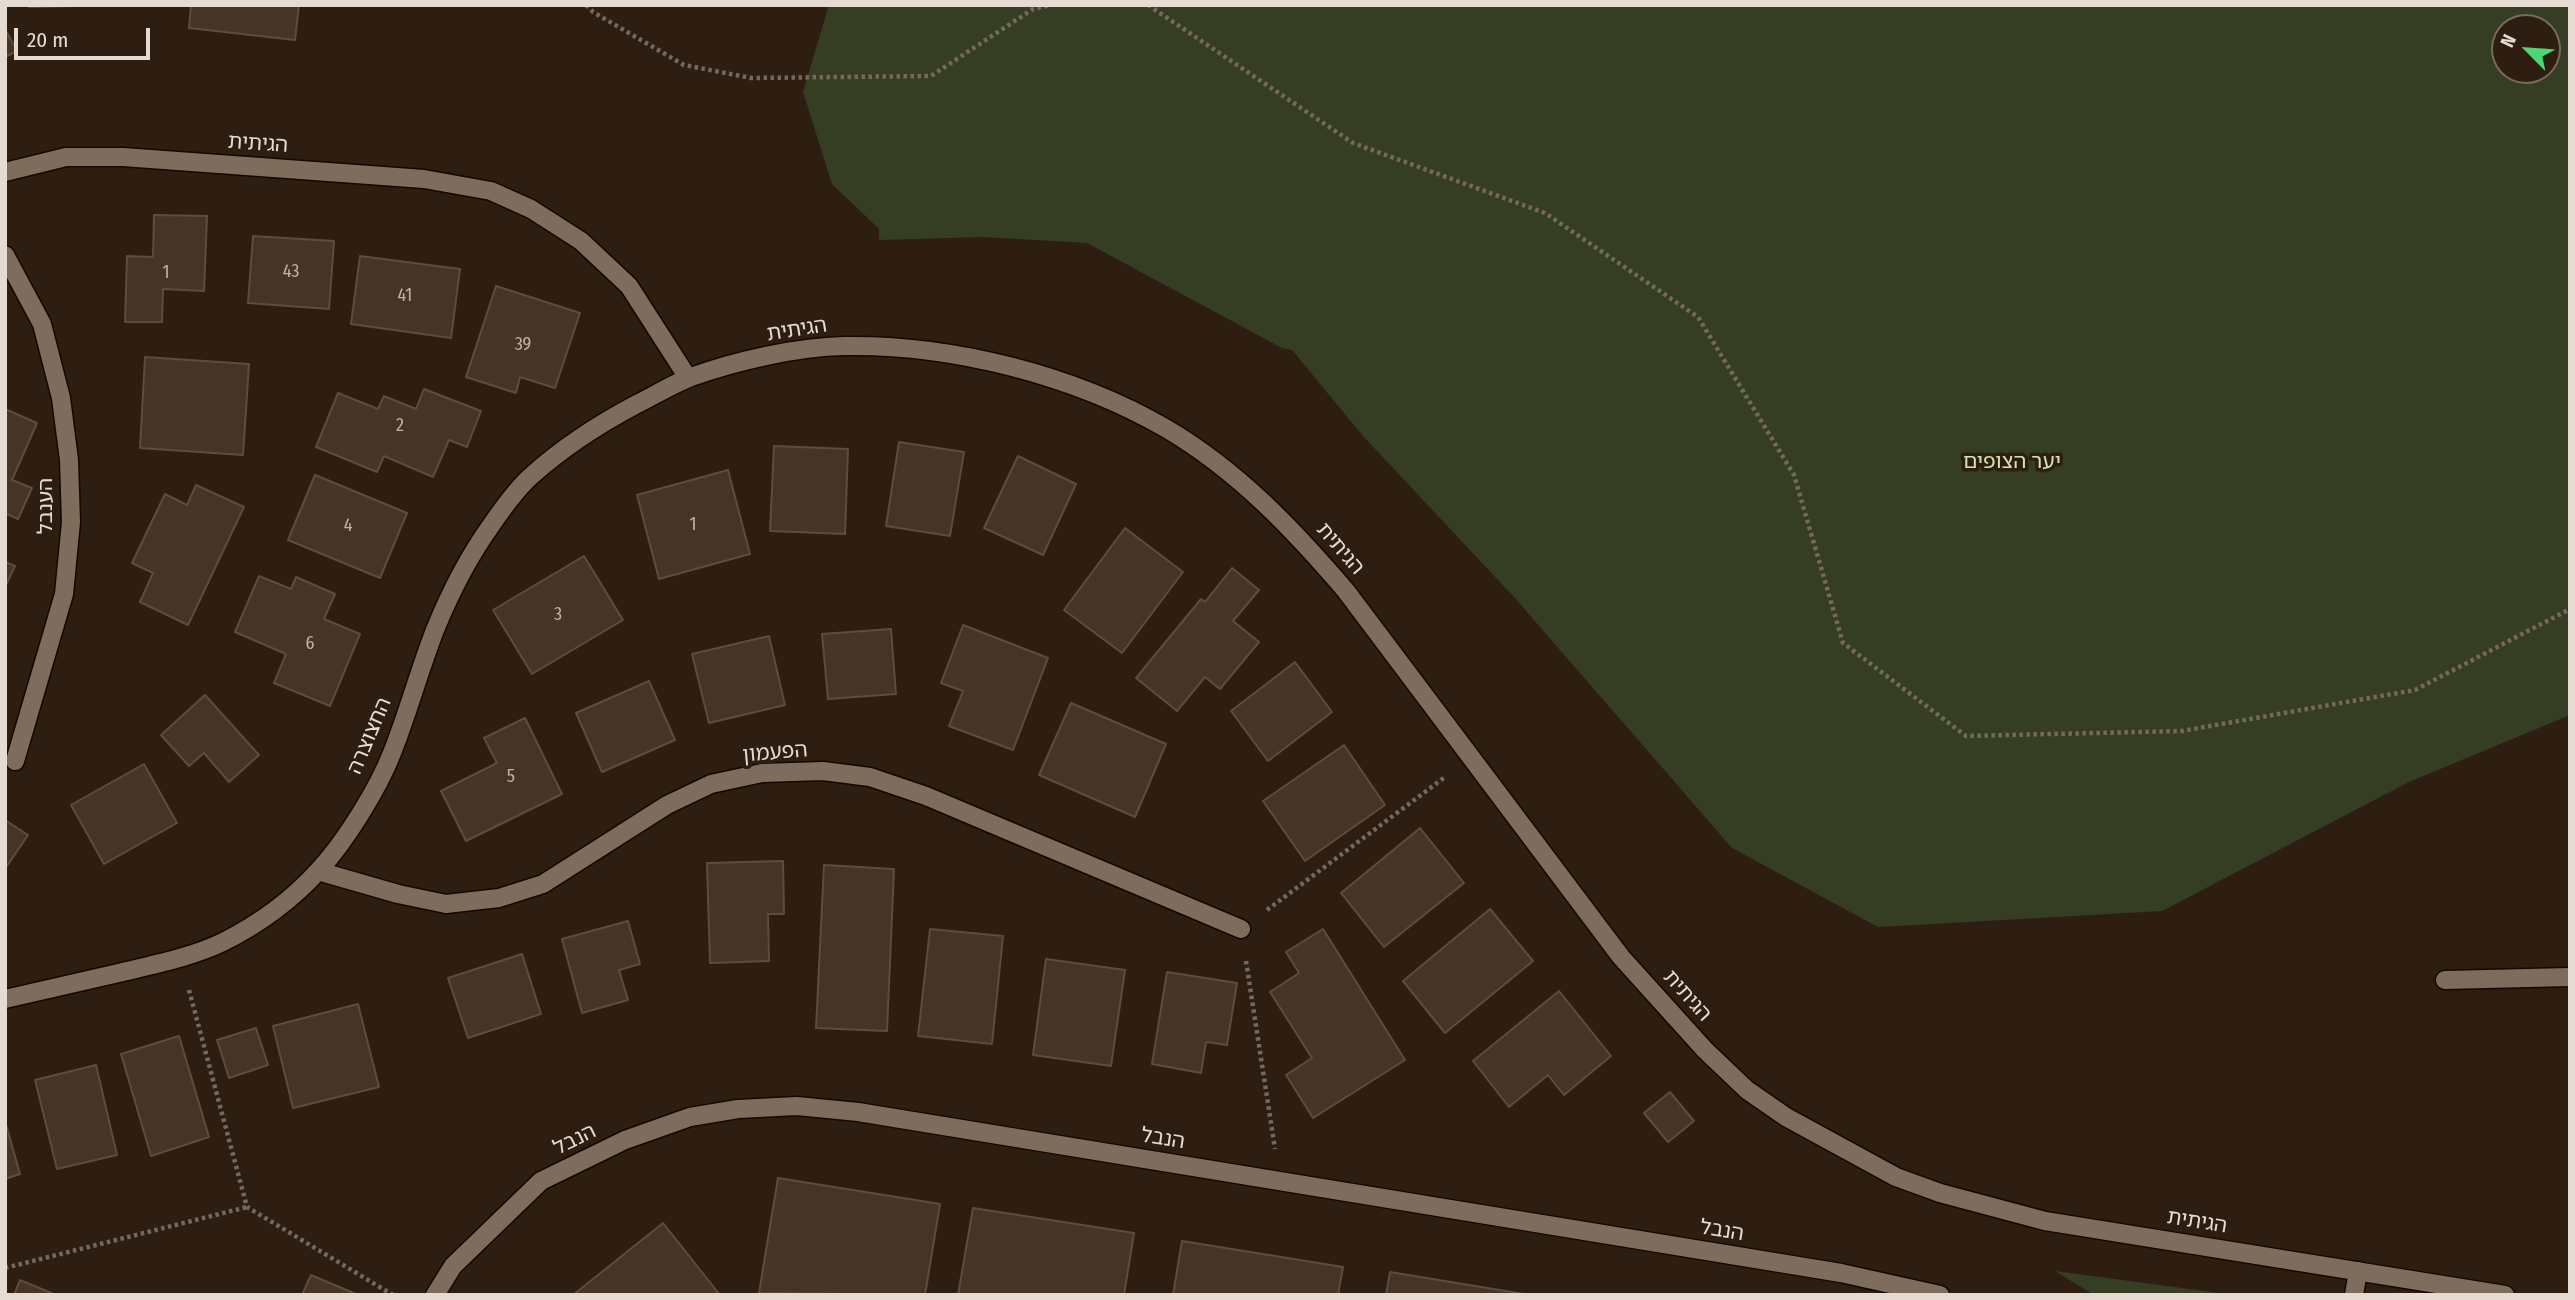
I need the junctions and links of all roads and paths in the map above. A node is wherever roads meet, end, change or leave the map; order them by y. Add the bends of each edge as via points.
1 (586, 5) edge
2 (1051, 5) edge
3 (1148, 5) edge
4 (5, 172) edge
5 (5, 255) edge
6 (688, 378) junction
7 (2570, 609) edge
8 (1471, 757) junction
9 (15, 761) dead end
10 (318, 871) junction
11 (1241, 929) junction
12 (180, 957) junction
13 (2570, 977) edge
14 (2445, 980) dead end
15 (5, 999) edge
16 (1280, 1181) junction
17 (247, 1207) junction
18 (5, 1268) edge
19 (2358, 1271) junction
20 (1915, 1292) edge
21 (393, 1295) edge
22 (435, 1295) edge
23 (1940, 1295) edge
24 (2354, 1295) edge
25 (2505, 1295) edge

1 - 2 path via 684,65 751,78 931,76 1033,9
3 - 7 path via 1353,143 1545,213 1698,317 1794,474 1843,643 1966,736 2182,731 2415,690
4 - 6 street, הגיתית via 66,157 123,157 424,179 491,191 582,241 629,286
5 - 9 street, הענבל via 42,324 61,398 71,522 64,594
6 - 8 street, הגיתית via 735,364 840,346 900,348 999,364 1120,405 1214,460 1302,539
6 - 10 street, החצוצרה via 598,425 528,478 491,525 435,629 391,757 345,838
8 - 11 path
8 - 19 street, הגיתית via 1621,957 1663,1005 1747,1090 1827,1141 1896,1177 1986,1207 2045,1221
10 - 11 street, הפעמון via 446,904 499,898 543,884 667,805 711,784 762,773 823,771 870,777 926,796
10 - 12 street, החצוצרה via 272,914 219,944
11 - 16 path
12 - 15 street, החצוצרה
12 - 17 path
13 - 14 street
16 - 20 street, הנבל via 1828,1271
16 - 22 street, הנבל via 858,1112 797,1106 738,1109 690,1117 638,1136 541,1181 453,1266
17 - 18 path
17 - 21 path
19 - 24 street
19 - 25 street, הגיתית
20 - 23 street, הנבל

